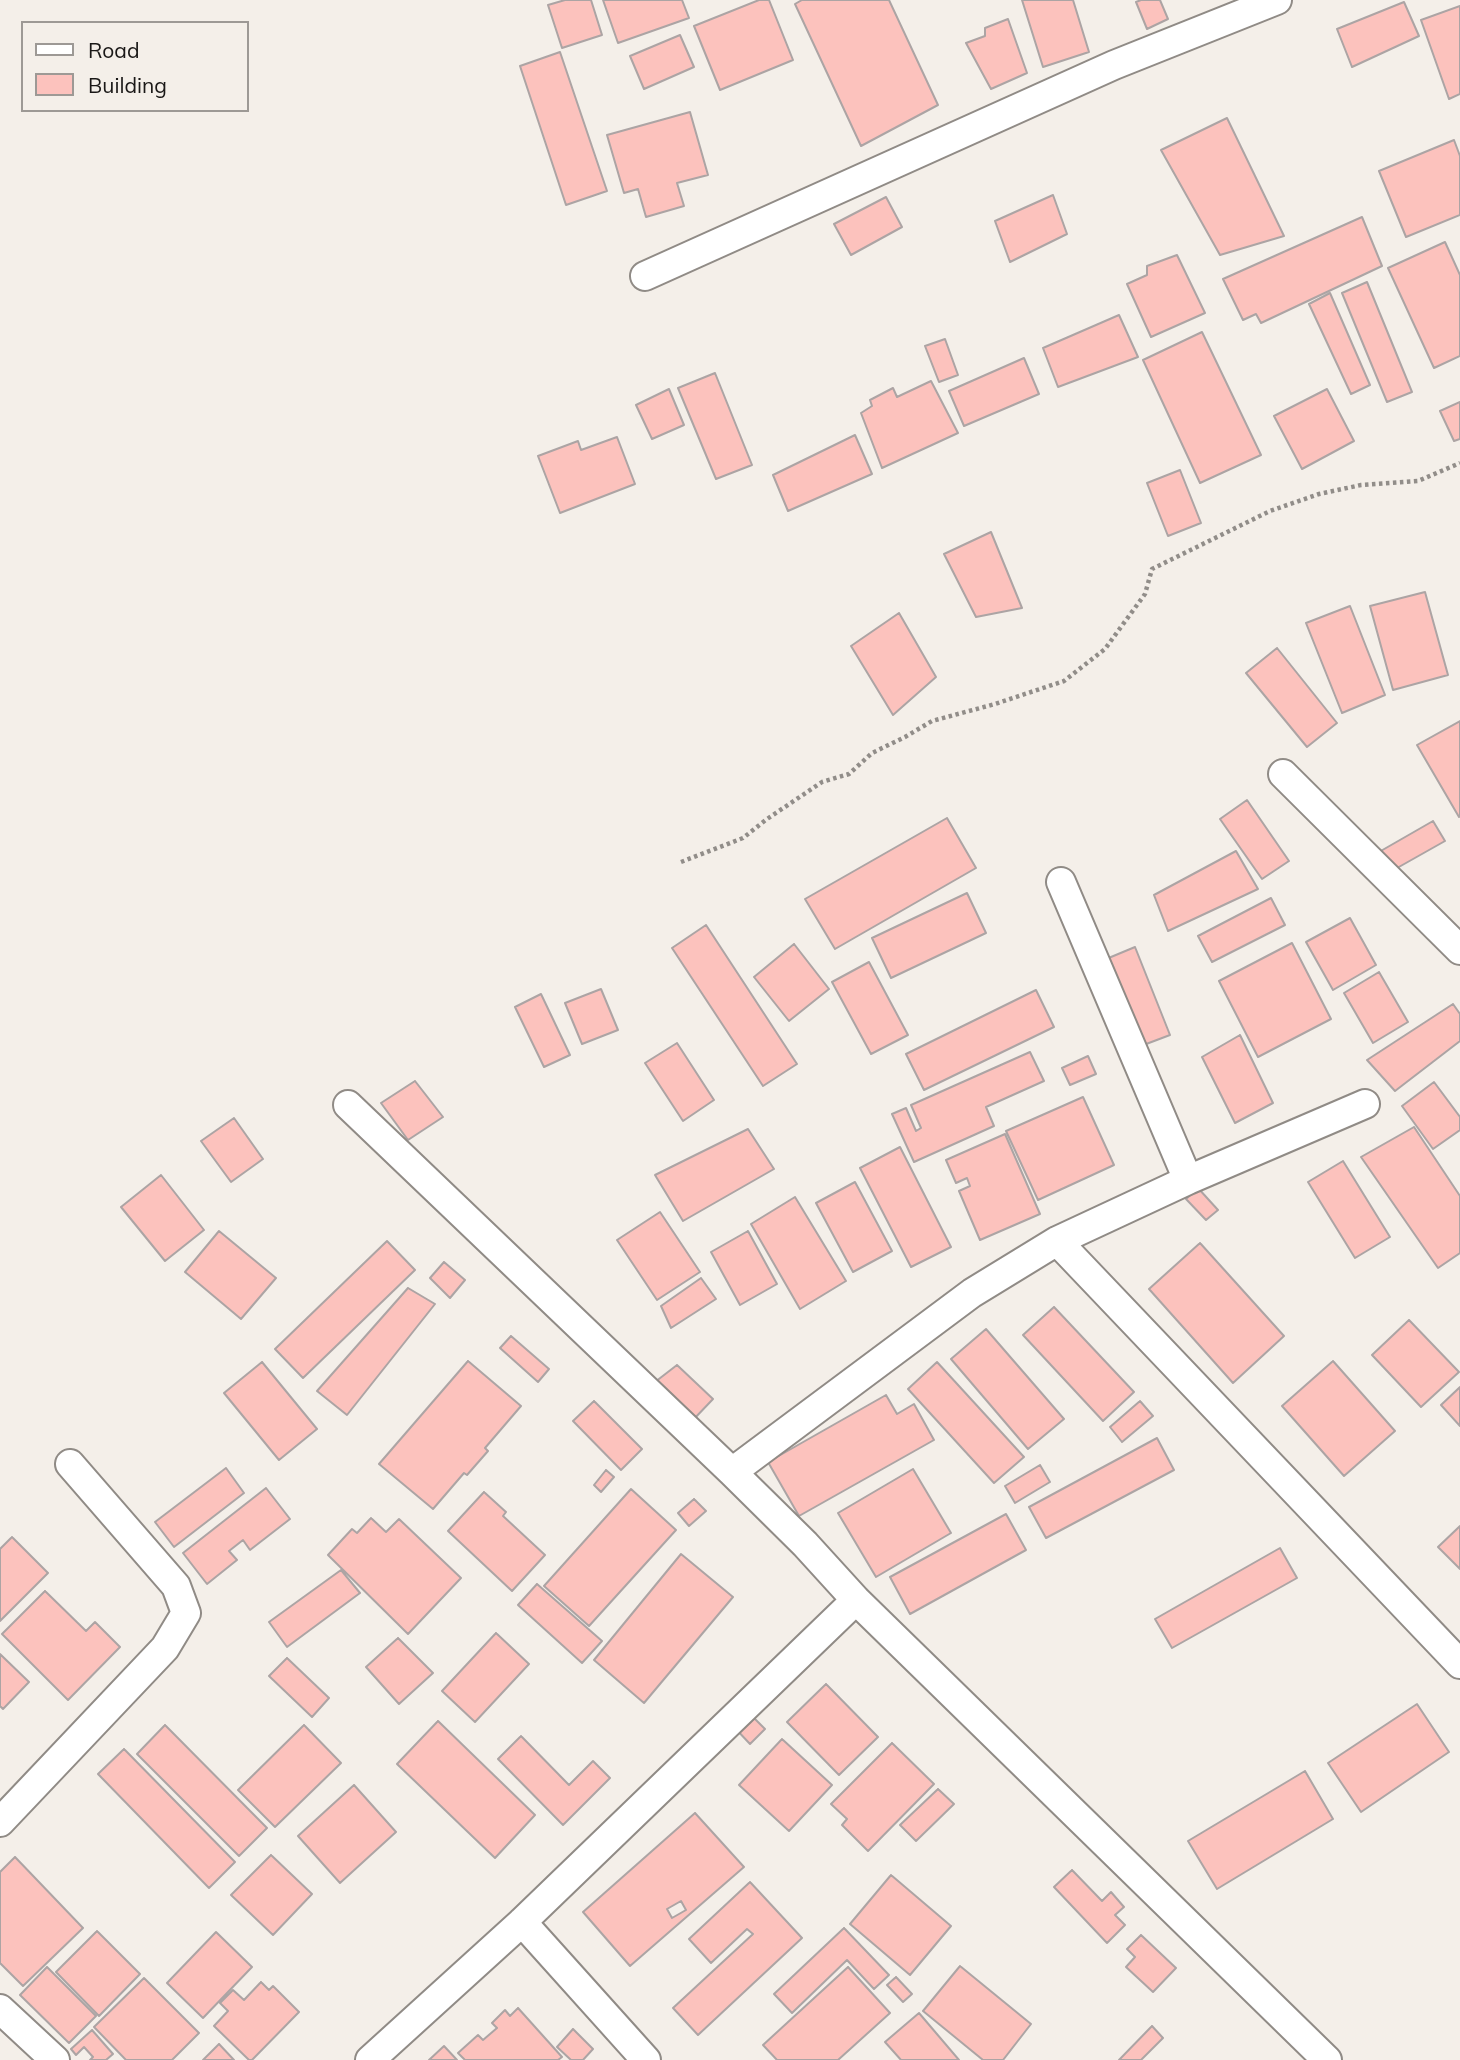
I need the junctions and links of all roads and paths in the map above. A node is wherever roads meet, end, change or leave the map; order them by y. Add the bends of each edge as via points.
1 (1277, 0) edge
2 (645, 276) dead end
3 (1460, 463) edge
4 (1283, 774) dead end
5 (681, 862) dead end
6 (1061, 882) dead end
7 (1460, 950) edge
8 (1365, 1104) dead end
9 (348, 1105) dead end
10 (1188, 1180) junction
11 (1057, 1241) junction
12 (70, 1464) dead end
13 (732, 1472) junction
14 (856, 1600) junction
15 (1460, 1664) edge
16 (0, 1822) edge
17 (522, 1922) junction
18 (0, 2009) edge
19 (55, 2060) edge
20 (370, 2060) edge
21 (646, 2060) edge
22 (1327, 2060) edge

1 - 2 street via 1114,65
3 - 5 path via 1418,481 1319,494 1270,511 1152,569 1145,594 1105,649 1064,681 932,721 872,752 849,774 822,782 743,838
4 - 7 street
6 - 10 street
8 - 10 street
9 - 13 street
10 - 11 street
11 - 13 street via 972,1293
11 - 15 street
12 - 16 street via 176,1586 186,1614 164,1648
13 - 14 street
14 - 17 street
14 - 22 street
17 - 20 street
17 - 21 street
18 - 19 street

